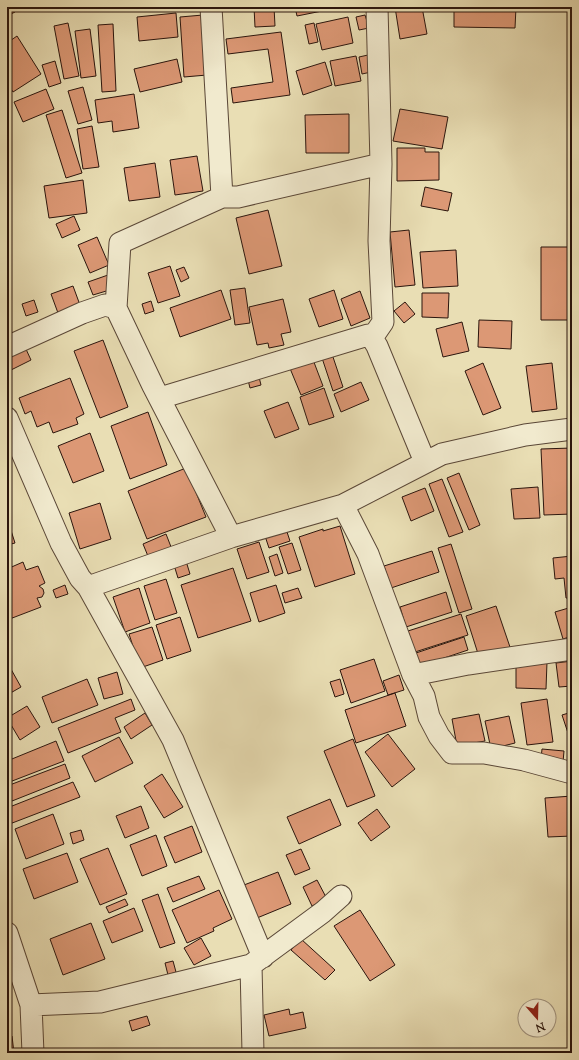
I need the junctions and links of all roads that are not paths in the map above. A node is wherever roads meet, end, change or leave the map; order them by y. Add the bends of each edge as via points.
1 (211, 7) edge
2 (377, 7) edge
3 (381, 164) junction
4 (222, 197) junction
5 (116, 308) junction
6 (372, 338) junction
7 (7, 347) edge
8 (160, 398) junction
9 (7, 418) edge
10 (572, 429) edge
11 (425, 462) junction
12 (343, 505) junction
13 (231, 537) junction
14 (88, 587) junction
15 (572, 649) edge
16 (413, 675) junction
17 (572, 773) edge
18 (341, 896) dead end
19 (7, 933) edge
20 (11, 956) edge
21 (257, 961) junction
22 (31, 1005) junction
23 (33, 1053) edge
24 (253, 1053) edge

1 - 4 street
2 - 3 street
3 - 4 street via 238,197
3 - 6 street via 379,241 383,322
4 - 5 street via 120,243
5 - 7 street via 105,305
5 - 8 street
6 - 8 street via 368,335 356,338
6 - 11 street
8 - 13 street
9 - 14 street via 61,544
10 - 11 street via 525,435 442,454
11 - 12 street
12 - 13 street
12 - 16 street via 368,554
13 - 14 street
14 - 21 street via 173,740
15 - 16 street
16 - 17 street via 424,696 429,717 452,753 484,753 524,760
18 - 21 street
19 - 20 street
20 - 22 street
21 - 22 street via 100,1002
21 - 24 street
22 - 23 street

